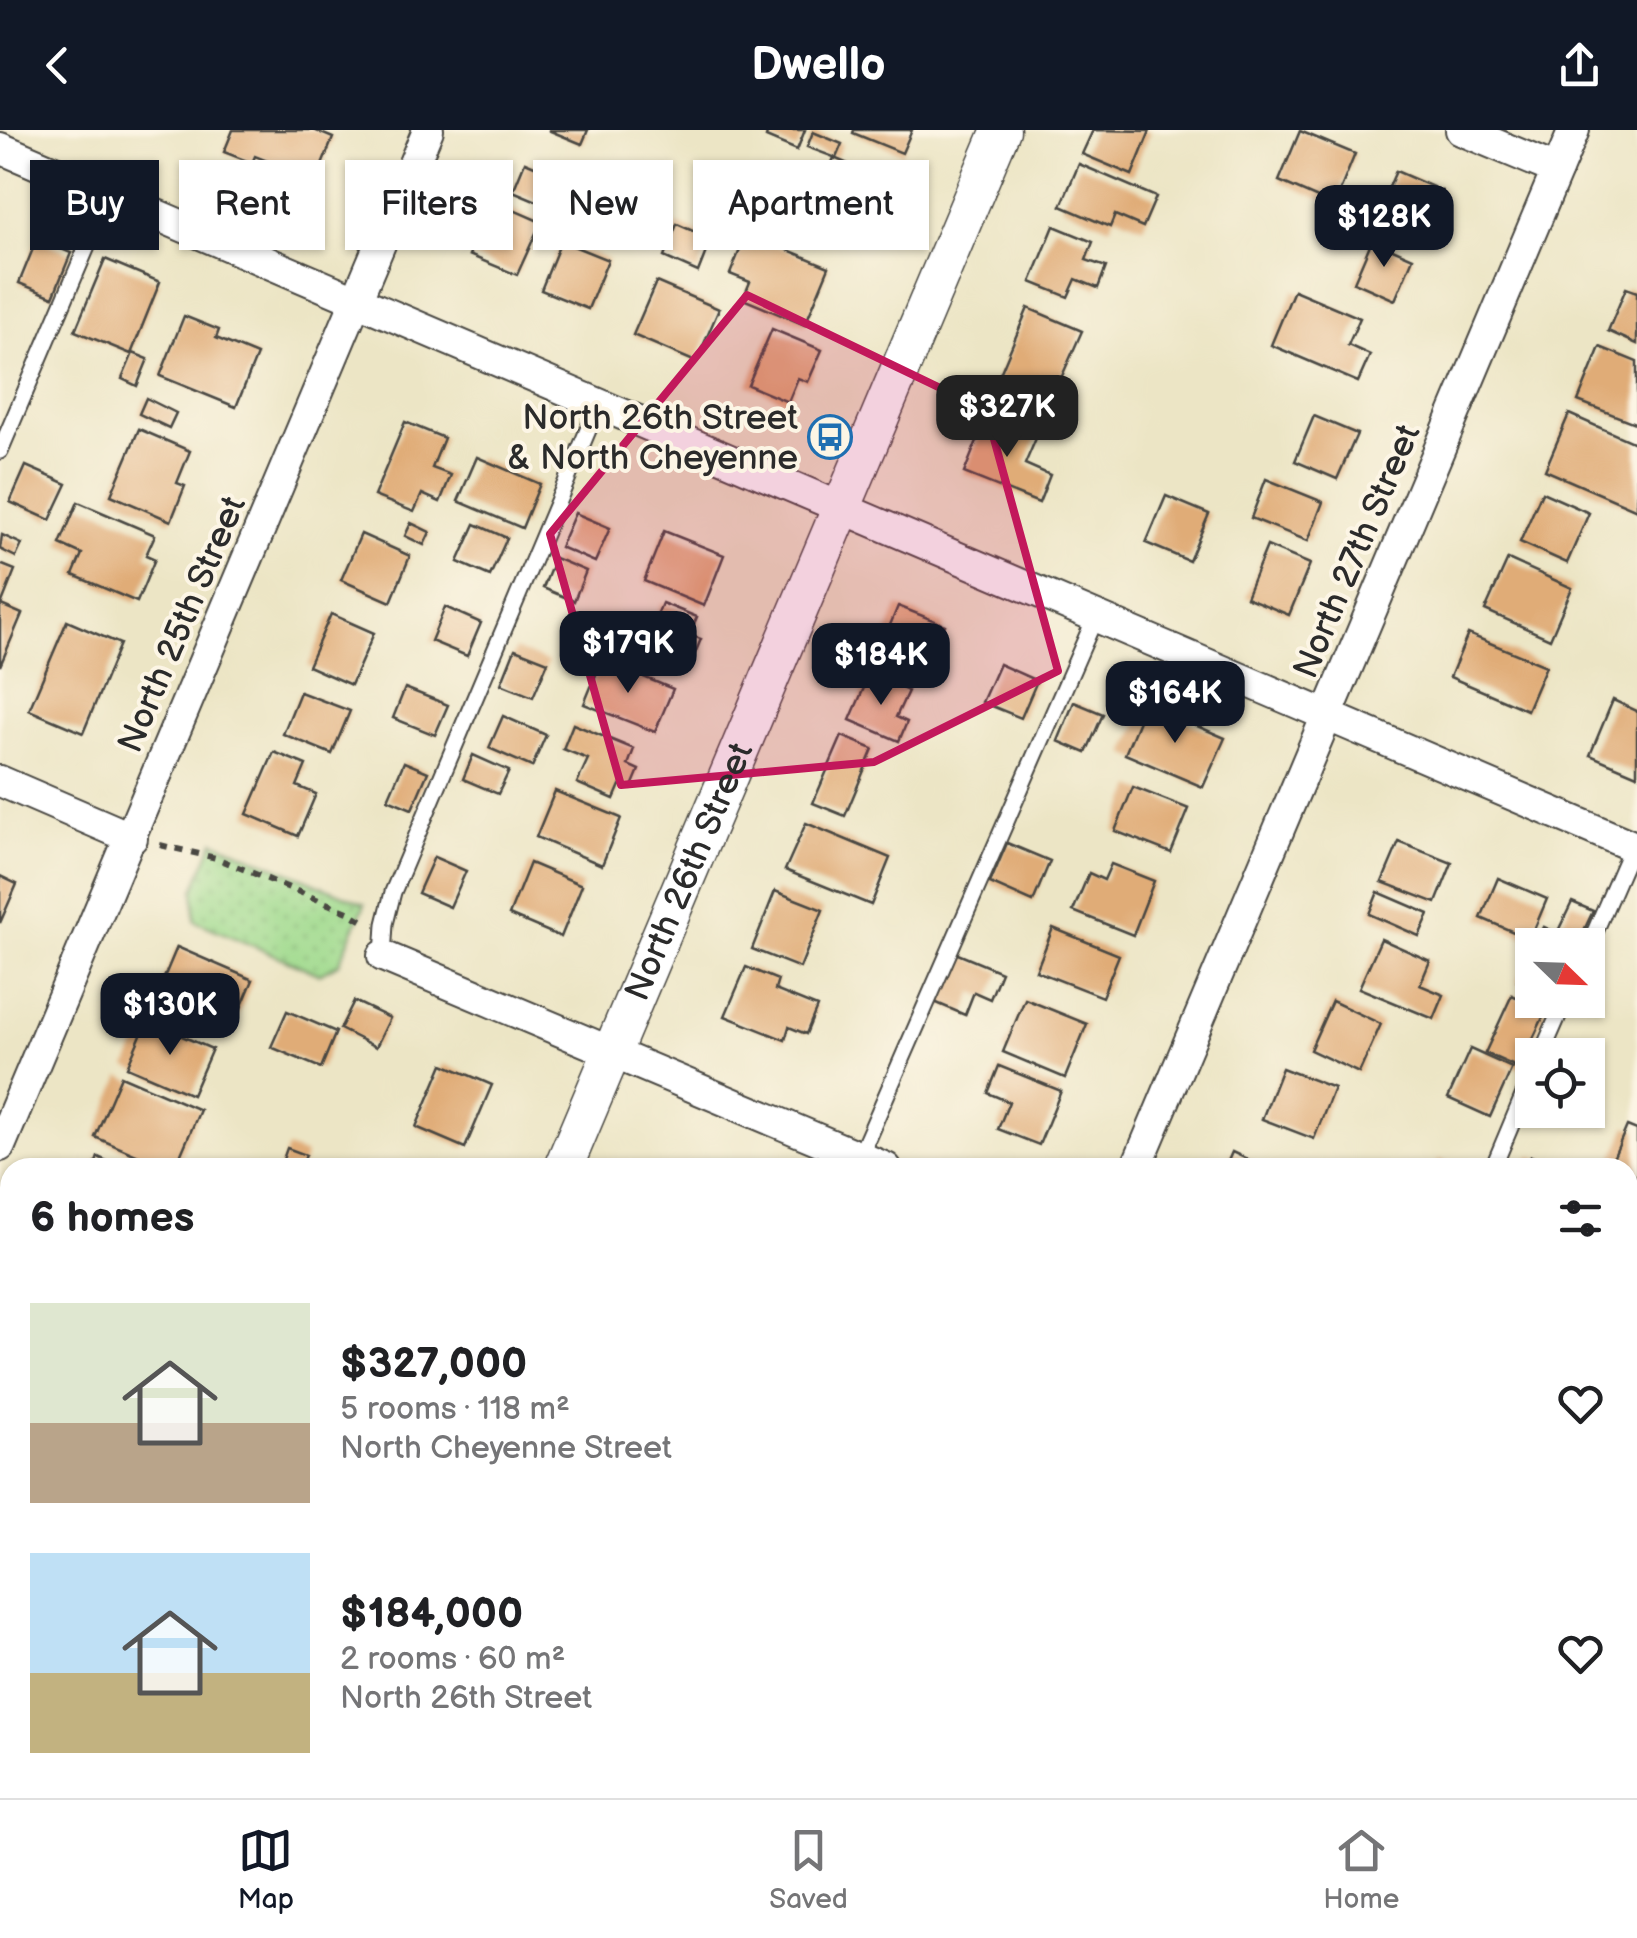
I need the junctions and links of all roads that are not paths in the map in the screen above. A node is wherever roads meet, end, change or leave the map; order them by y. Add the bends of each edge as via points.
1 (428, 130) edge
2 (1002, 130) edge
3 (1461, 130) edge
4 (1574, 130) edge
5 (0, 148) edge
6 (30, 161) edge
7 (1557, 170) junction
8 (159, 216) edge
9 (85, 250) edge
10 (357, 301) junction
11 (599, 404) junction
12 (0, 451) edge
13 (842, 508) junction
14 (1095, 618) junction
15 (1328, 716) junction
16 (0, 781) edge
17 (132, 838) junction
18 (1635, 843) edge
19 (1597, 928) edge
20 (384, 956) joint
21 (612, 1052) junction
22 (1515, 1115) edge
23 (4, 1126) edge
24 (566, 1158) edge
25 (853, 1158) edge
26 (870, 1158) edge
27 (1140, 1158) edge
28 (1496, 1158) edge

1 - 10 street, North 25th Street
2 - 13 street, North 26th Street
3 - 7 street
4 - 7 street, North 27th Street
5 - 6 street
7 - 15 street, North 27th Street
8 - 10 street
9 - 12 lane
10 - 11 street
10 - 17 street, North 25th Street
11 - 13 street
11 - 20 lane via 393,892
13 - 14 street
13 - 21 street, North 26th Street
14 - 15 street
14 - 26 lane
15 - 18 street
15 - 27 street, North 27th Street
16 - 17 street
17 - 23 street, North 25th Street
18 - 19 lane
20 - 21 street
21 - 24 street, North 26th Street
21 - 25 street
22 - 28 lane

